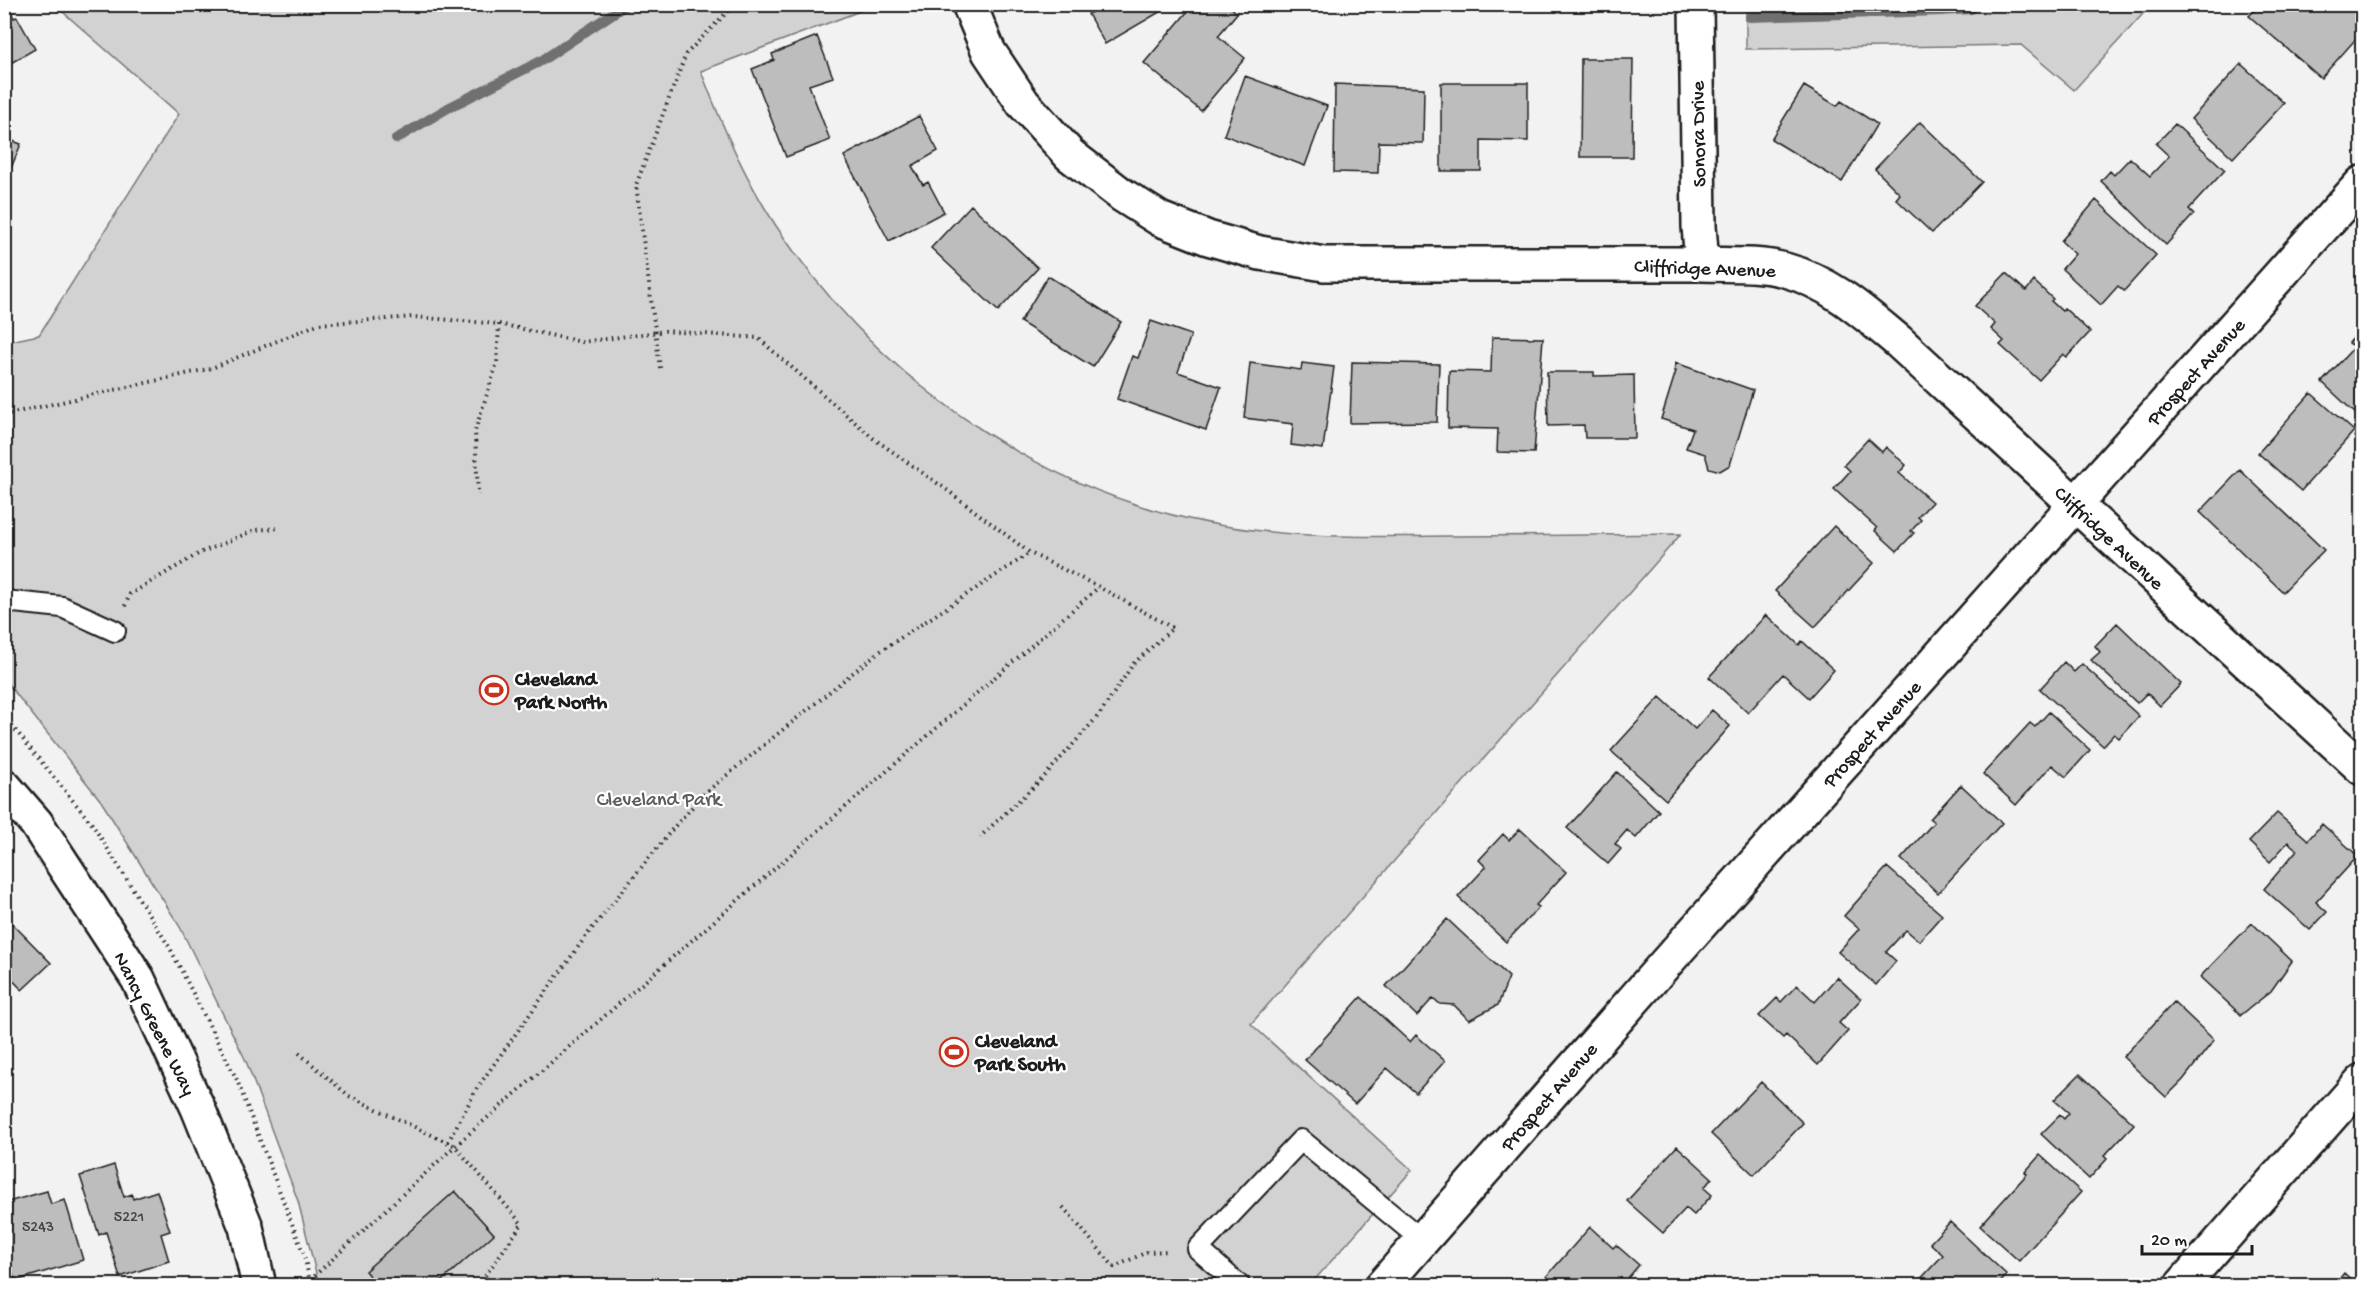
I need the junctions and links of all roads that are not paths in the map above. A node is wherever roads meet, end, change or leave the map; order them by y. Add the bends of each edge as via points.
1 (969, 4) edge
2 (1696, 4) edge
3 (2362, 183) edge
4 (1702, 264) junction
5 (2075, 505) junction
6 (4, 601) edge
7 (115, 631) road end
8 (2362, 768) edge
9 (4, 786) edge
10 (2362, 1081) edge
11 (1422, 1240) junction
12 (259, 1286) edge
13 (1240, 1286) edge
14 (1382, 1286) edge
15 (2181, 1286) edge

1 - 4 street, Cliffridge Avenue via 989,52 1023,103 1070,154 1160,219 1208,238 1260,253 1324,264
2 - 4 street, Sonora Drive
3 - 5 street, Prospect Avenue
4 - 5 street, Cliffridge Avenue via 1784,270 1827,287 1898,341
5 - 8 street, Cliffridge Avenue
5 - 11 street, Prospect Avenue
6 - 7 lane via 62,607
9 - 12 street, Nancy Greene Way via 43,833 138,979 198,1108 246,1227
10 - 15 street
11 - 13 lane via 1301,1140 1198,1249
11 - 14 street, Prospect Avenue

